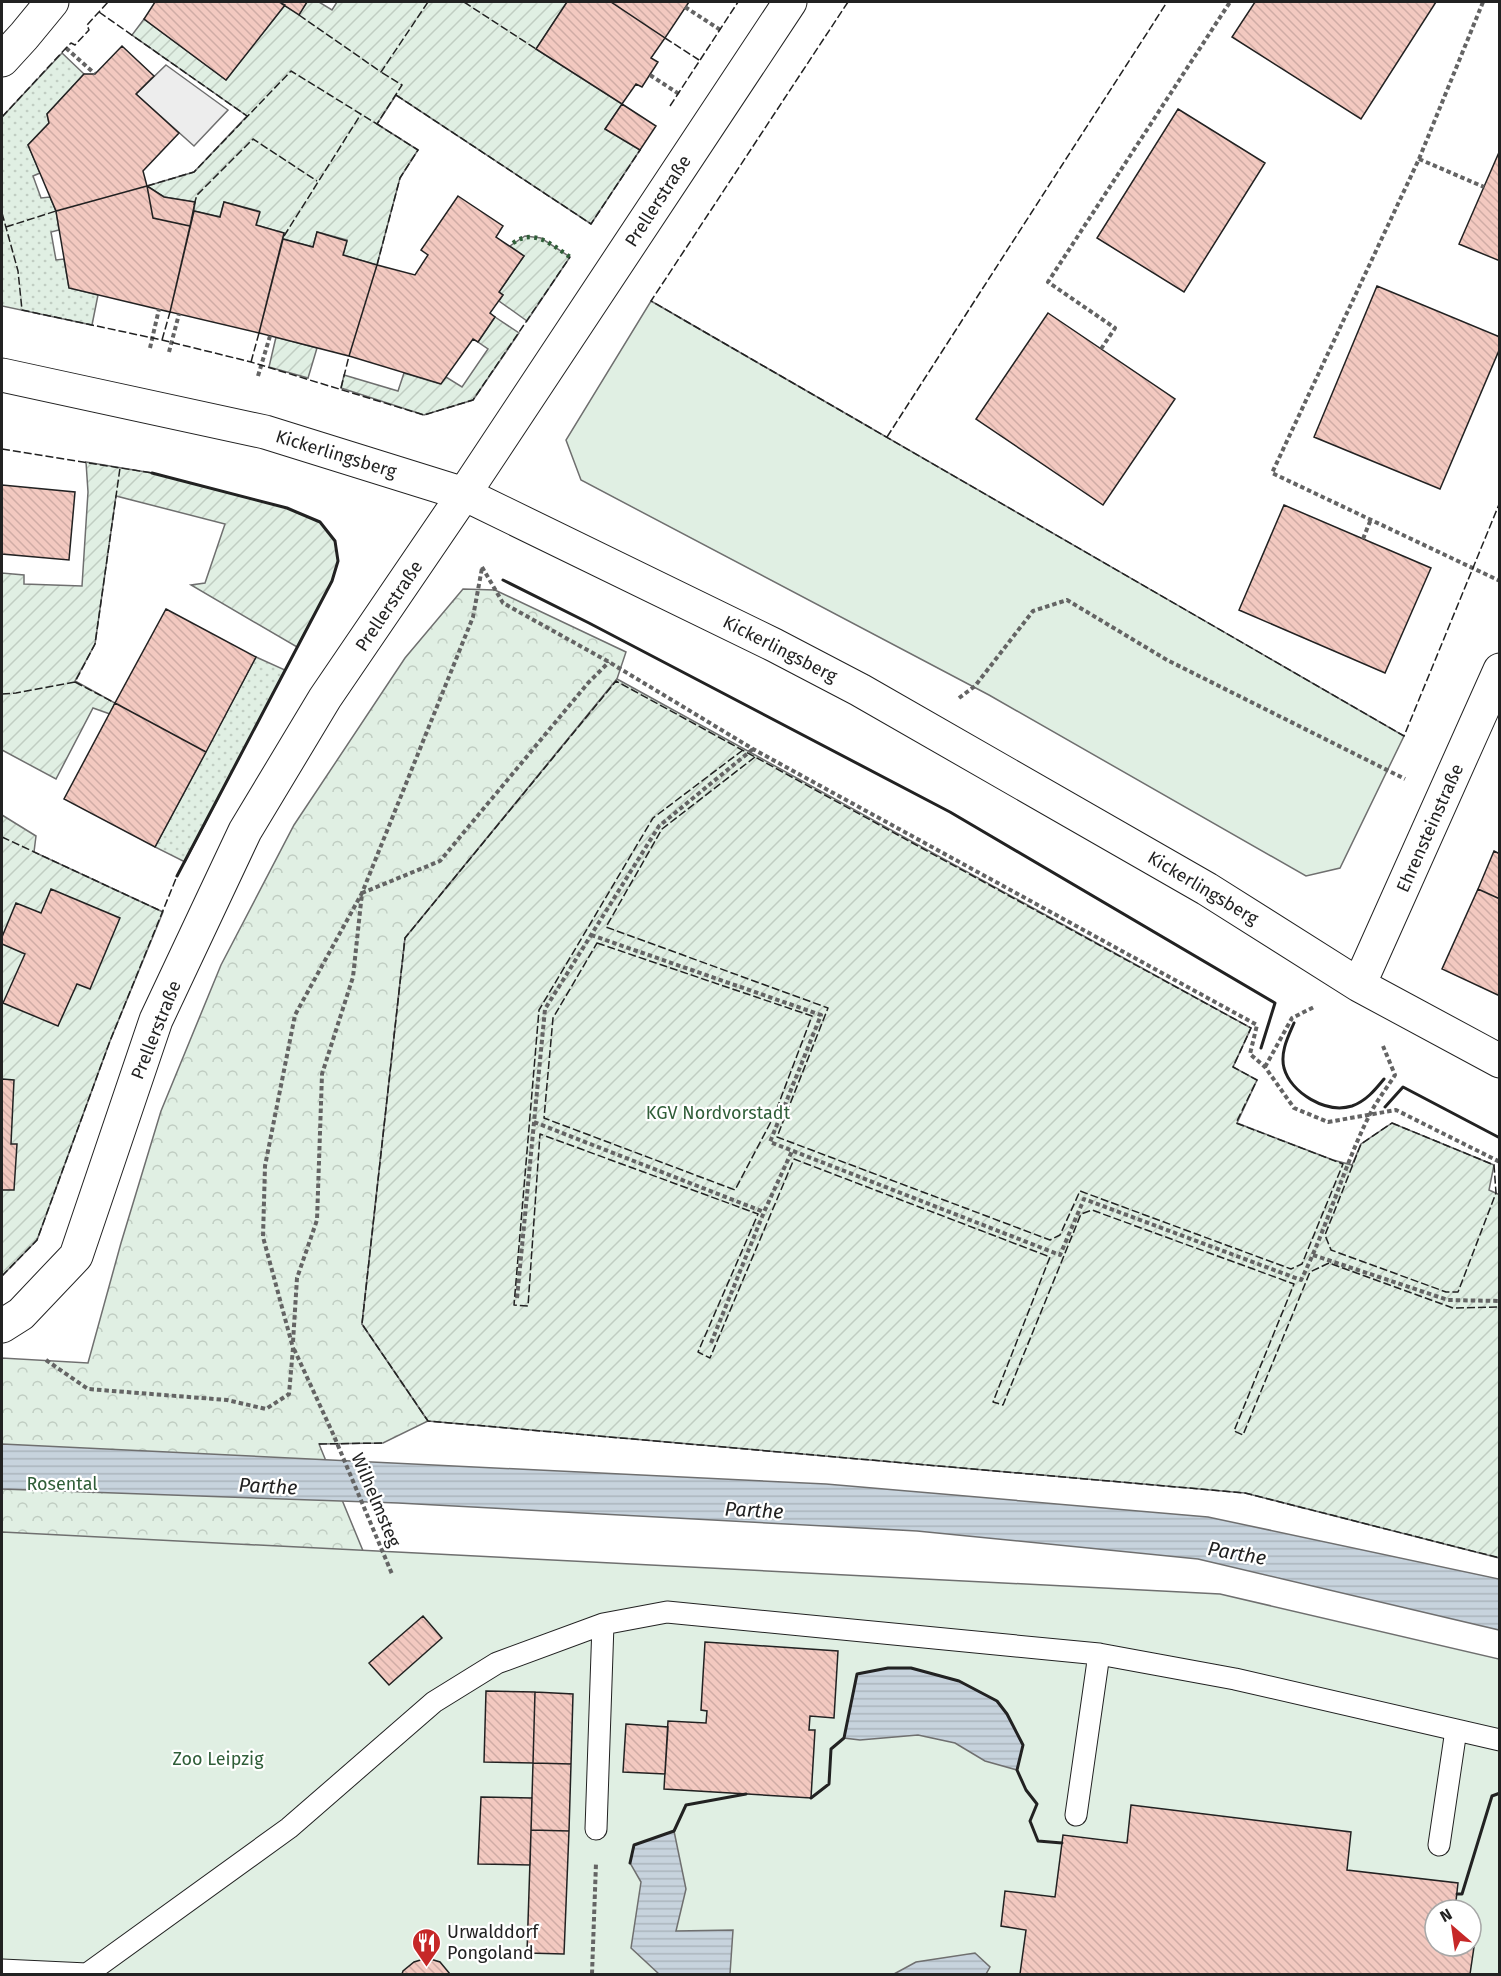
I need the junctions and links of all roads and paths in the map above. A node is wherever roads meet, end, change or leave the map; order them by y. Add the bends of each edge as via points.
1 (52, 2) edge
2 (790, 2) edge
3 (1230, 2) edge
4 (1483, 2) edge
5 (685, 7) dead end
6 (729, 35) dead end
7 (61, 43) dead end
8 (2, 60) edge
9 (95, 74) dead end
10 (650, 75) dead end
11 (687, 99) dead end
12 (1419, 159) junction
13 (1484, 187) dead end
14 (159, 309) dead end
15 (179, 314) dead end
16 (270, 336) dead end
17 (150, 348) dead end
18 (1101, 349) dead end
19 (169, 352) dead end
20 (2, 375) edge
21 (258, 376) dead end
22 (464, 494) junction
23 (1371, 519) junction
24 (1363, 539) dead end
25 (1500, 581) edge
26 (609, 662) junction
27 (1500, 670) edge
28 (922, 726) junction
29 (753, 749) junction
30 (1443, 799) junction
31 (362, 893) junction
32 (591, 935) junction
33 (1359, 985) junction
34 (1292, 1018) dead end
35 (1500, 1061) edge
36 (1265, 1067) junction
37 (1395, 1075) dead end
38 (1369, 1116) junction
39 (534, 1122) junction
40 (792, 1151) junction
41 (1500, 1162) edge
42 (764, 1212) junction
43 (1313, 1255) junction
44 (517, 1298) dead end
45 (1500, 1301) edge
46 (2, 1326) edge
47 (711, 1343) dead end
48 (293, 1348) junction
49 (46, 1360) dead end
50 (392, 1574) dead end
51 (603, 1624) junction
52 (1099, 1654) junction
53 (1456, 1730) junction
54 (1500, 1740) edge
55 (1076, 1815) dead end
56 (596, 1829) joint
57 (1439, 1845) dead end
58 (2, 1970) edge
59 (592, 1974) edge

1 - 8 street
2 - 22 street, Prellerstraße
3 - 18 path via 1048,282 1115,328
4 - 12 path
5 - 6 path
7 - 9 path
10 - 11 path
12 - 13 path
12 - 23 path via 1272,473
14 - 17 path
15 - 19 path
16 - 21 path
20 - 22 street, Kickerlingsberg via 265,432
22 - 28 street, Kickerlingsberg via 774,645
22 - 46 street, Prellerstraße via 325,698 245,831 156,1020 75,1256 21,1314
23 - 24 path
23 - 25 path
26 - 29 path
26 - 31 path via 440,861
26 - 31 path via 503,603 482,567 473,617
27 - 30 street, Ehrensteinstraße
28 - 30 path via 975,686 1033,611 1067,600 1167,660
28 - 33 street, Kickerlingsberg via 1207,889
29 - 32 path via 659,826
29 - 36 path via 1257,1025 1250,1054
30 - 33 street, Ehrensteinstraße
31 - 48 path via 353,977 321,1074 317,1220 297,1278
31 - 48 path via 295,1015 265,1166 263,1237
32 - 39 path via 545,1009
32 - 40 path via 821,1015 770,1142
33 - 35 street, Kickerlingsberg
34 - 36 path
36 - 38 path via 1294,1108 1328,1122
37 - 38 path
38 - 41 path via 1396,1110
38 - 43 path
39 - 42 path
39 - 44 path
40 - 42 path
40 - 43 path via 1060,1255 1084,1198 1301,1280
42 - 47 path
43 - 45 path via 1448,1300
48 - 49 path via 289,1394 266,1409 227,1400 88,1389
48 - 50 path, Wilhelmsteg
51 - 52 lane via 666,1612
51 - 56 lane
51 - 58 lane via 497,1663 434,1702 289,1828 87,1974
52 - 53 lane via 1235,1679
52 - 55 lane
53 - 54 lane
53 - 57 lane
56 - 59 path

